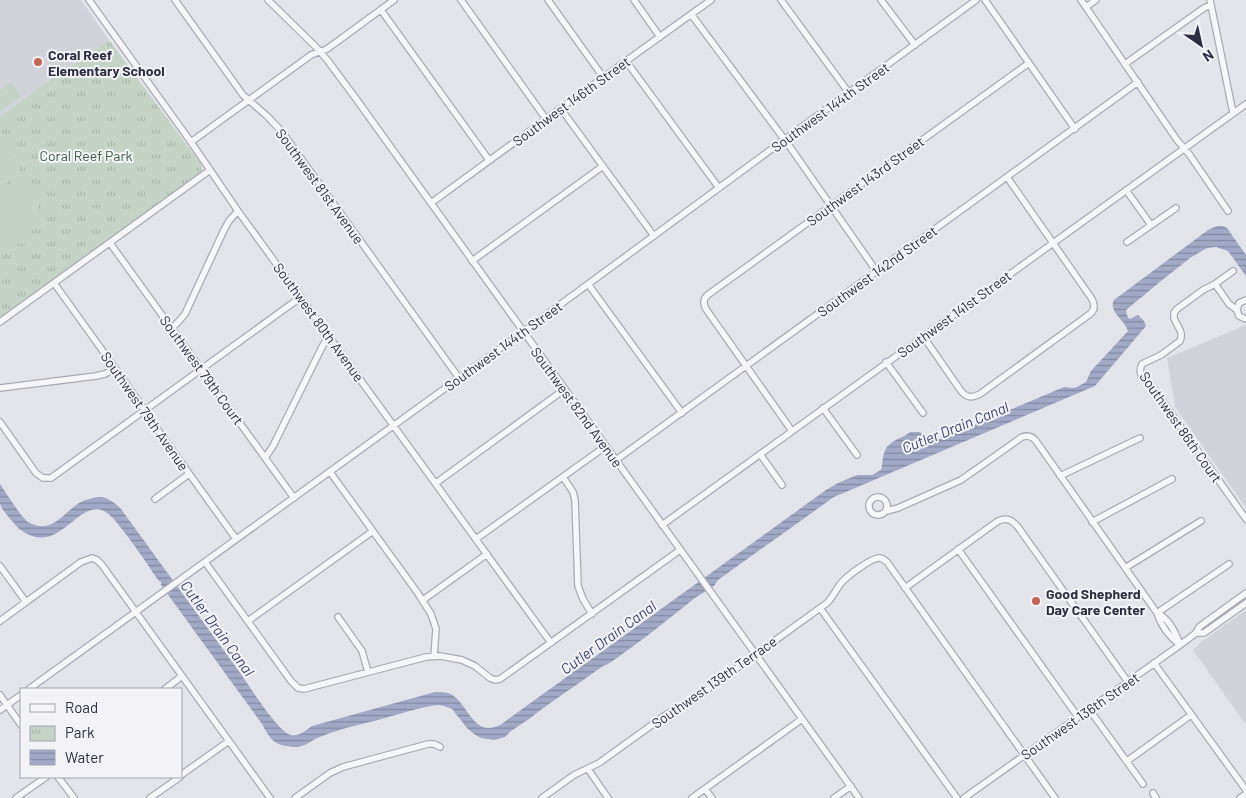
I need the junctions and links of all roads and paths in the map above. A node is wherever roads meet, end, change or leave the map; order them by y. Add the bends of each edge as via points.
1 (88, 0) edge
2 (175, 0) edge
3 (394, 0) edge
4 (461, 0) edge
5 (548, 0) edge
6 (634, 0) edge
7 (711, 0) edge
8 (781, 0) edge
9 (881, 0) edge
10 (976, 0) edge
11 (986, 0) edge
12 (1080, 0) edge
13 (1096, 0) edge
14 (270, 1) edge
15 (1210, 2) edge
16 (1086, 7) junction
17 (381, 10) junction
18 (691, 14) junction
19 (660, 36) junction
20 (915, 45) junction
21 (320, 52) junction
22 (626, 61) junction
23 (1029, 63) junction
24 (1125, 64) junction
25 (603, 77) junction
26 (1138, 82) junction
27 (849, 93) junction
28 (249, 100) junction
29 (1246, 104) edge
30 (560, 109) junction
31 (1233, 113) junction
32 (546, 119) junction
33 (1075, 128) junction
34 (784, 140) junction
35 (190, 142) junction
36 (1184, 148) junction
37 (489, 160) junction
38 (603, 166) junction
39 (210, 170) junction
40 (1007, 177) junction
41 (719, 188) junction
42 (1126, 190) junction
43 (431, 203) junction
44 (831, 206) junction
45 (1176, 208) dead end
46 (238, 210) junction
47 (1228, 211) dead end
48 (1151, 225) junction
49 (654, 236) junction
50 (1053, 242) junction
51 (1127, 242) dead end
52 (110, 243) junction
53 (472, 261) junction
54 (1233, 271) dead end
55 (877, 272) junction
56 (54, 283) junction
57 (588, 284) junction
58 (1214, 284) junction
59 (301, 297) junction
60 (1227, 300) junction
61 (1246, 300) edge
62 (1239, 303) junction
63 (1237, 310) junction
64 (1246, 319) edge
65 (0, 322) edge
66 (172, 328) junction
67 (523, 332) junction
68 (923, 336) junction
69 (330, 338) junction
70 (886, 362) junction
71 (746, 366) junction
72 (115, 368) junction
73 (202, 369) junction
74 (459, 378) junction
75 (0, 388) edge
76 (565, 389) junction
77 (823, 408) junction
78 (145, 410) junction
79 (682, 413) junction
80 (923, 413) dead end
81 (0, 422) edge
82 (394, 425) junction
83 (792, 431) junction
84 (1140, 438) dead end
85 (606, 446) junction
86 (760, 454) junction
87 (857, 454) dead end
88 (265, 458) junction
89 (616, 460) junction
90 (330, 472) junction
91 (190, 474) junction
92 (1060, 476) junction
93 (562, 477) junction
94 (1172, 479) dead end
95 (436, 483) junction
96 (782, 485) dead end
97 (294, 498) junction
98 (155, 499) dead end
99 (886, 510) dead end
100 (1246, 519) edge
101 (1202, 521) dead end
102 (1092, 522) junction
103 (662, 525) junction
104 (373, 531) junction
105 (236, 539) junction
106 (476, 539) junction
107 (958, 549) junction
108 (680, 550) junction
109 (487, 554) junction
110 (205, 562) junction
111 (1229, 564) dead end
112 (0, 566) edge
113 (1125, 568) junction
114 (905, 588) junction
115 (1246, 593) edge
116 (423, 600) junction
117 (26, 602) junction
118 (1246, 603) edge
119 (820, 608) junction
120 (136, 612) junction
121 (1158, 613) junction
122 (592, 614) junction
123 (338, 617) dead end
124 (0, 621) edge
125 (248, 621) junction
126 (1196, 633) junction
127 (551, 643) junction
128 (1180, 645) junction
129 (756, 654) junction
130 (434, 656) junction
131 (1154, 663) junction
132 (368, 672) junction
133 (182, 676) junction
134 (1128, 682) junction
135 (30, 688) edge
136 (166, 688) edge
137 (0, 695) edge
138 (20, 695) edge
139 (7, 705) junction
140 (1089, 709) junction
141 (0, 710) edge
142 (1190, 715) junction
143 (1078, 717) junction
144 (802, 719) junction
145 (20, 724) edge
146 (229, 741) junction
147 (440, 747) dead end
148 (1024, 755) junction
149 (1126, 761) junction
150 (588, 769) junction
151 (182, 775) edge
152 (45, 778) edge
153 (59, 778) edge
154 (177, 778) edge
155 (1143, 784) dead end
156 (851, 786) junction
157 (705, 789) junction
158 (1246, 790) edge
159 (1246, 794) edge
160 (16, 798) edge
161 (74, 798) edge
162 (150, 798) edge
163 (270, 798) edge
164 (295, 798) edge
165 (542, 798) edge
166 (608, 798) edge
167 (692, 798) edge
168 (712, 798) edge
169 (834, 798) edge
170 (859, 798) edge
171 (957, 798) edge
172 (964, 798) edge
173 (1055, 798) edge
174 (1240, 798) edge

1 - 35 street, Southwest 80th Avenue
2 - 28 street, Southwest 81st Avenue
3 - 17 street
4 - 32 street
5 - 25 street
6 - 19 street
7 - 18 street, Southwest 146th Street
8 - 27 street
9 - 20 street
10 - 20 street, Southwest 144th Street
11 - 23 street
12 - 16 street
13 - 16 street
14 - 21 street, Southwest 82nd Avenue
15 - 24 street
15 - 31 street
16 - 24 street
17 - 21 street
17 - 37 street
18 - 19 street, Southwest 146th Street
18 - 34 street
19 - 22 street, Southwest 146th Street
20 - 27 street, Southwest 144th Street
21 - 28 street via 311,55
21 - 43 street, Southwest 82nd Avenue
22 - 25 street, Southwest 146th Street
22 - 41 street
23 - 33 street
23 - 44 street, Southwest 143rd Street
24 - 26 street
25 - 30 street, Southwest 146th Street
26 - 33 street, Southwest 142nd Street
26 - 36 street
27 - 34 street, Southwest 144th Street
28 - 35 street
28 - 74 street, Southwest 81st Avenue via 282,132
29 - 31 street, Southwest 141st Street
30 - 32 street, Southwest 146th Street
30 - 38 street
31 - 36 street, Southwest 141st Street
32 - 37 street, Southwest 146th Street
33 - 40 street, Southwest 142nd Street
34 - 41 street, Southwest 144th Street
34 - 44 street
35 - 39 street, Southwest 80th Avenue
36 - 42 street, Southwest 141st Street
36 - 47 street
37 - 43 street, Southwest 146th Street
38 - 49 street
38 - 53 street
39 - 46 street, Southwest 80th Avenue
39 - 52 street
40 - 50 street
40 - 55 street, Southwest 142nd Street
41 - 49 street, Southwest 144th Street
42 - 48 street
42 - 50 street, Southwest 141st Street
43 - 53 street, Southwest 82nd Avenue
44 - 55 street
44 - 71 street, Southwest 143rd Street via 705,298 708,312
45 - 48 street
46 - 59 street, Southwest 80th Avenue
46 - 66 street via 224,230 182,318
48 - 51 street
49 - 57 street, Southwest 144th Street
50 - 68 street, Southwest 141st Street
50 - 68 street via 1092,299 1094,308 980,394 965,395
52 - 56 street
52 - 66 street, Southwest 79th Court
53 - 67 street, Southwest 82nd Avenue
54 - 58 street, Southwest 86th Court
55 - 71 street, Southwest 142nd Street
56 - 65 street
56 - 72 street, Southwest 79th Avenue
57 - 67 street, Southwest 144th Street
57 - 79 street
58 - 60 street
58 - 100 street, Southwest 86th Court via 1176,311 1174,318 1181,330 1180,339 1161,355 1142,364 1140,373
59 - 69 street, Southwest 80th Avenue
59 - 73 street
60 - 62 street
60 - 63 street
61 - 62 street
62 - 63 street
63 - 64 street via 1239,316
66 - 73 street, Southwest 79th Court
67 - 74 street, Southwest 144th Street
67 - 76 street, Southwest 82nd Avenue
68 - 70 street, Southwest 141st Street
69 - 82 street, Southwest 80th Avenue
69 - 88 street via 322,347
70 - 77 street, Southwest 141st Street
70 - 80 street
71 - 79 street, Southwest 142nd Street
71 - 83 street
72 - 75 street via 96,376
72 - 78 street, Southwest 79th Avenue
73 - 78 street
73 - 88 street, Southwest 79th Court
74 - 82 street, Southwest 144th Street
76 - 85 street, Southwest 82nd Avenue
76 - 95 street
77 - 83 street, Southwest 141st Street
77 - 87 street
78 - 81 street via 54,477 46,479 36,473
78 - 91 street, Southwest 79th Avenue
79 - 89 street, Southwest 142nd Street
82 - 90 street, Southwest 144th Street
82 - 95 street, Southwest 80th Avenue
83 - 86 street, Southwest 141st Street
84 - 92 street
85 - 89 street, Southwest 82nd Avenue
85 - 93 street
86 - 96 street
86 - 103 street, Southwest 141st Street
88 - 97 street, Southwest 79th Court
89 - 103 street, Southwest 82nd Avenue
90 - 97 street, Southwest 144th Street
90 - 104 street
91 - 98 street
91 - 105 street, Southwest 79th Avenue
92 - 99 street via 1031,436 1026,436 961,480 898,508
92 - 102 street
93 - 106 street
93 - 122 street via 575,500 578,586
94 - 102 street
95 - 106 street, Southwest 80th Avenue
97 - 105 street, Southwest 144th Street
101 - 113 street
102 - 113 street
103 - 108 street, Southwest 82nd Avenue
104 - 116 street
104 - 125 street
105 - 110 street, Southwest 144th Street
106 - 109 street, Southwest 80th Avenue
107 - 114 street
107 - 134 street via 998,521 1009,519 1014,522
107 - 143 street
108 - 122 street
108 - 129 street, Southwest 82nd Avenue
109 - 116 street
109 - 127 street, Southwest 80th Avenue
110 - 120 street, Southwest 144th Street
110 - 125 street
111 - 121 street
112 - 117 street
113 - 121 street
114 - 119 street, Southwest 139th Terrace via 886,562 879,558 848,576
114 - 148 street
115 - 126 street, Southwest 136th Street via 1199,627
116 - 130 street via 434,623
117 - 120 street via 90,558 102,565
117 - 124 street
118 - 126 street, Southwest 136th Street via 1204,633
119 - 129 street, Southwest 139th Terrace
119 - 171 street
120 - 133 street
120 - 135 street, Southwest 144th Street
121 - 128 street via 1164,616
122 - 127 street
123 - 132 street via 360,648
125 - 132 street via 300,689
126 - 128 street, Southwest 136th Street
127 - 130 street via 505,676 494,680 462,660
128 - 131 street, Southwest 136th Street
129 - 144 street, Southwest 82nd Avenue
129 - 150 street, Southwest 139th Terrace
130 - 132 street
131 - 134 street, Southwest 136th Street
131 - 142 street
133 - 136 street
133 - 146 street
134 - 140 street, Southwest 136th Street
137 - 139 street
138 - 139 street
139 - 141 street
139 - 145 street
140 - 143 street, Southwest 136th Street
140 - 149 street
142 - 149 street
142 - 158 street
143 - 148 street, Southwest 136th Street
144 - 156 street, Southwest 82nd Avenue
144 - 157 street
146 - 151 street
146 - 163 street
147 - 164 street via 428,744 343,767
148 - 172 street, Southwest 136th Street
148 - 173 street
149 - 155 street
150 - 165 street, Southwest 139th Terrace
150 - 166 street
152 - 160 street
153 - 161 street
154 - 162 street
156 - 169 street
156 - 170 street, Southwest 82nd Avenue
157 - 167 street
157 - 168 street
159 - 174 street

